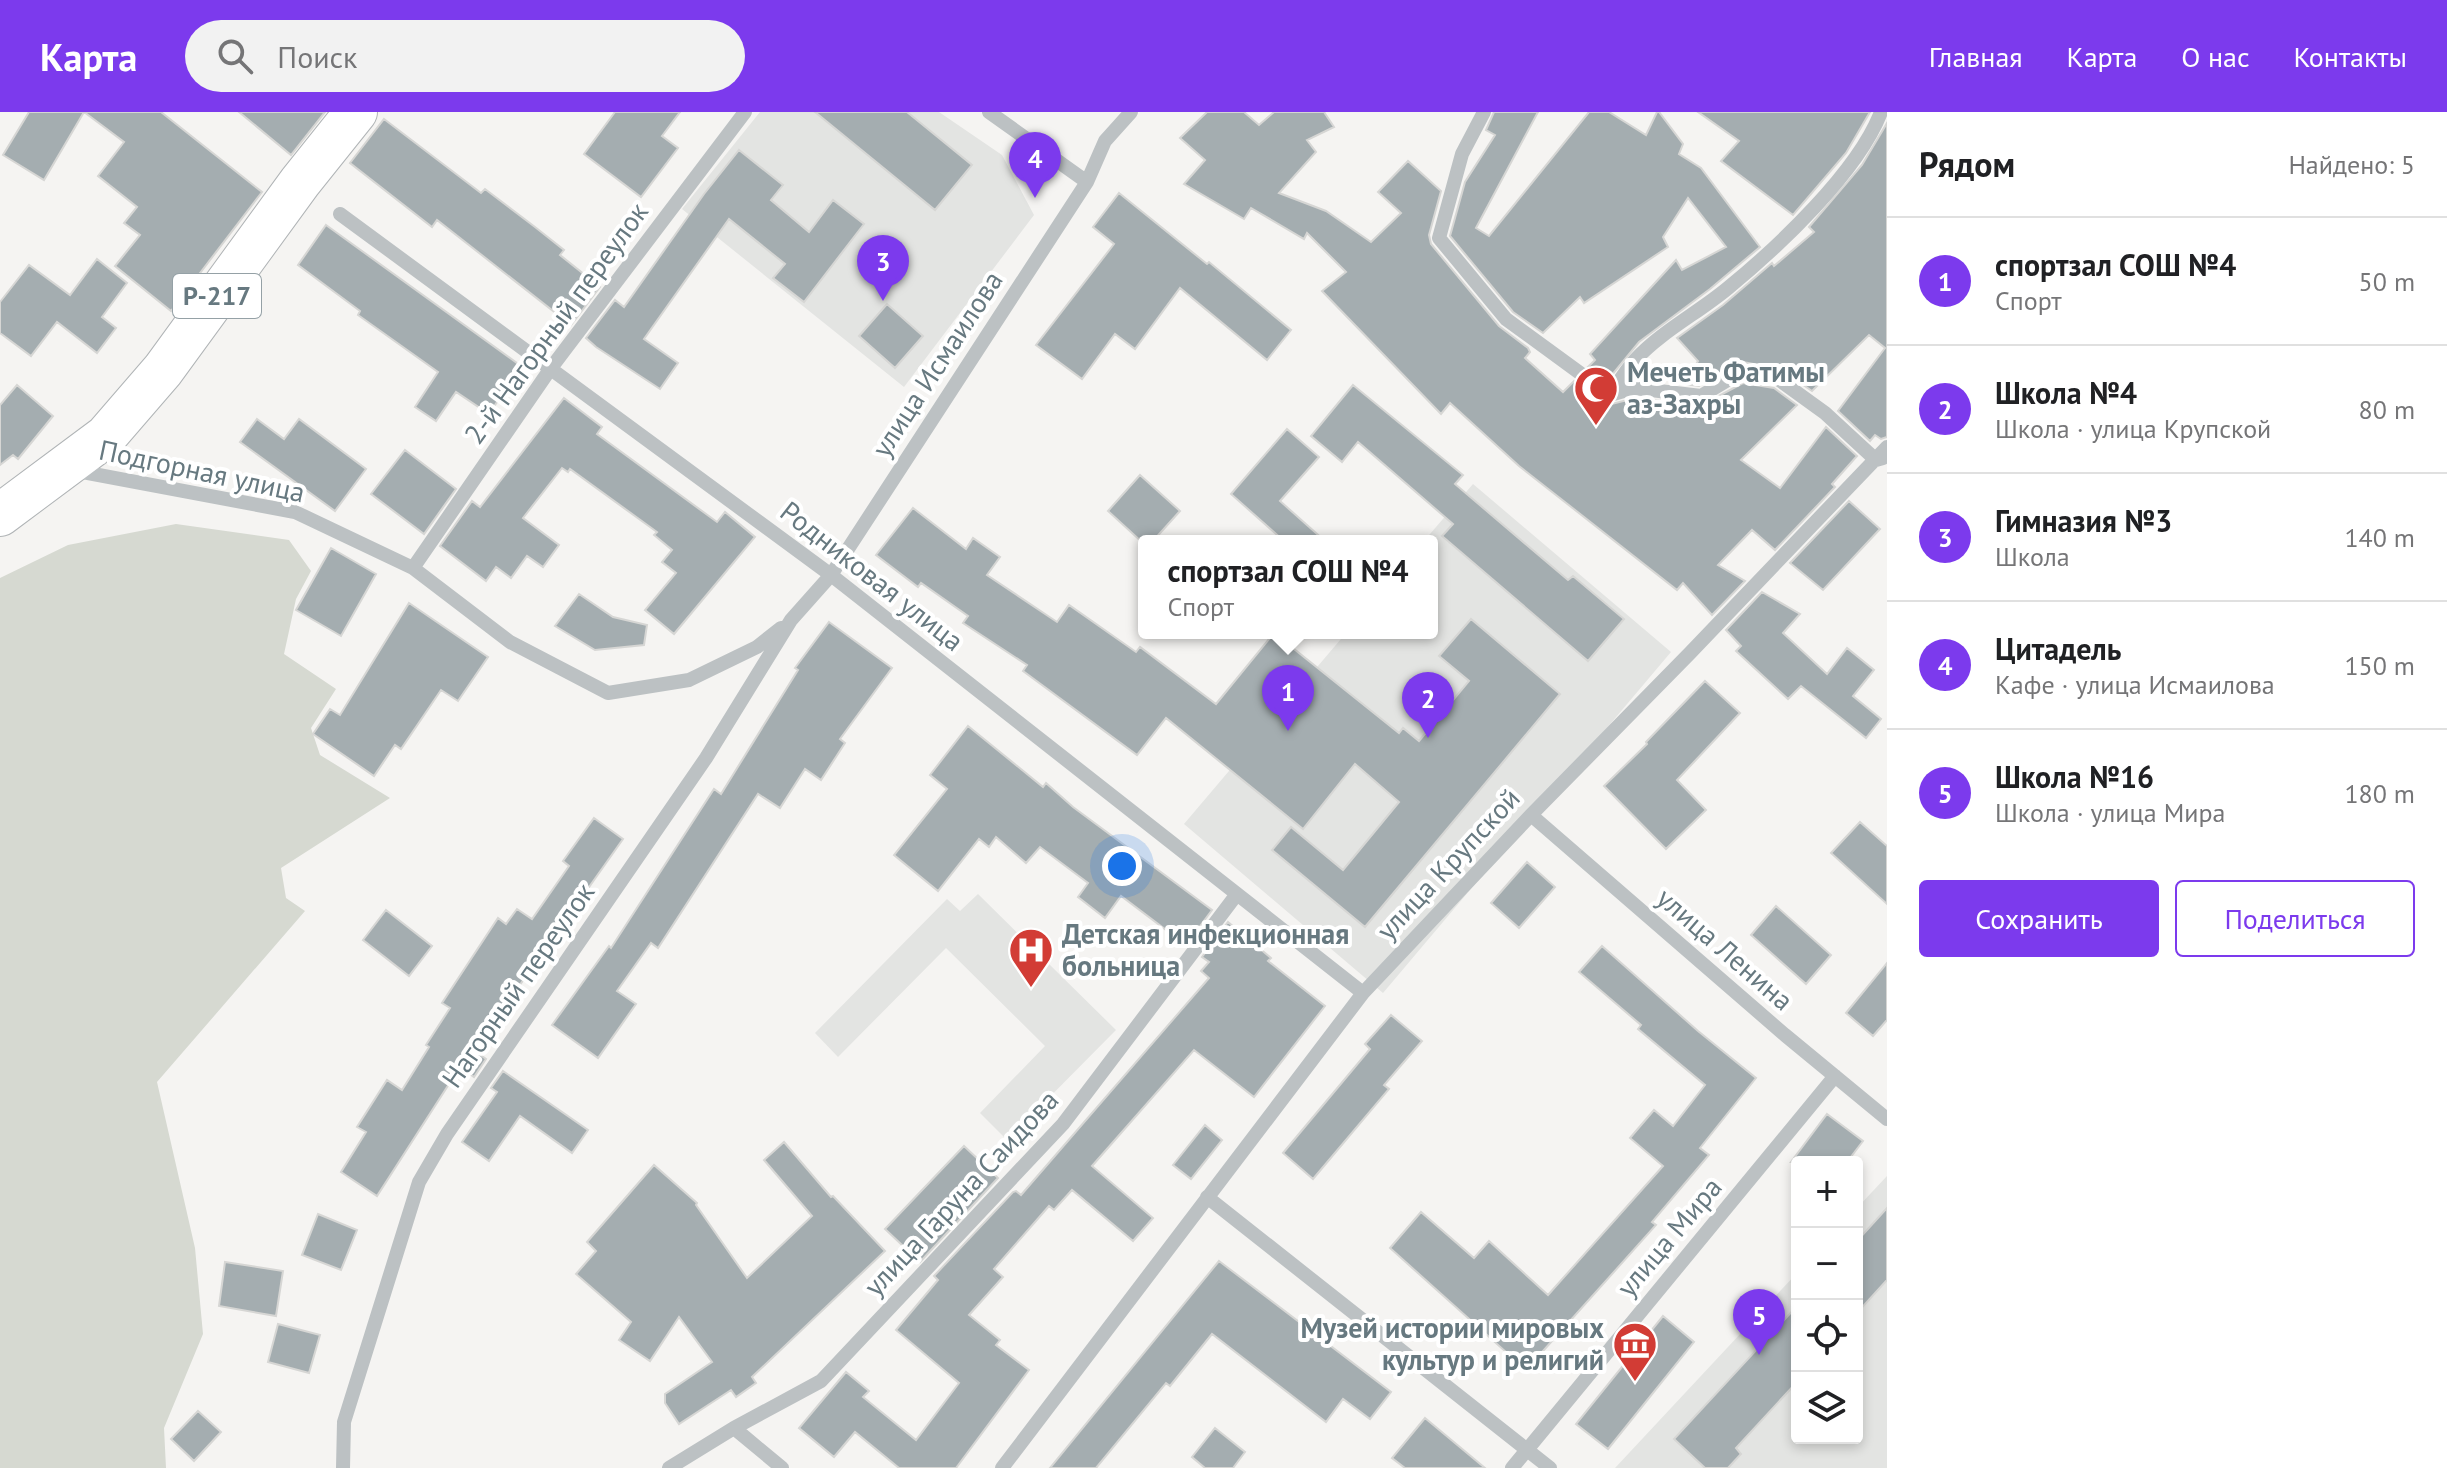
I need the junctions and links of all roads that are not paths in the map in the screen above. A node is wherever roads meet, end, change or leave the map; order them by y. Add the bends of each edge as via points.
1 (356, 112) edge
2 (745, 112) edge
3 (989, 112) edge
4 (1131, 112) edge
5 (1484, 112) edge
6 (1881, 112) edge
7 (1087, 182) junction
8 (340, 214) dead end
9 (551, 368) junction
10 (1610, 395) junction
11 (1887, 447) edge
12 (1881, 459) edge
13 (65, 469) junction
14 (0, 515) edge
15 (413, 568) junction
16 (831, 575) junction
17 (791, 620) junction
18 (1531, 815) junction
19 (1237, 894) junction
20 (1363, 993) junction
21 (1835, 1076) junction
22 (1887, 1119) edge
23 (1207, 1197) junction
24 (734, 1428) junction
25 (1527, 1450) junction
26 (343, 1468) edge
27 (669, 1468) edge
28 (782, 1468) edge
29 (1002, 1468) edge
30 (1512, 1468) edge
31 (1550, 1468) edge

1 - 13 highway, Р-217 via 163,370 106,436
2 - 9 street, 2-й Нагорный переулок
3 - 7 street
4 - 7 street, улица Исмаилова via 1105,141
5 - 10 street via 1462,154 1439,238 1506,319
6 - 10 street via 1840,178 1781,243 1635,360
7 - 16 street, улица Исмаилова
8 - 9 street, Родниковая улица
9 - 15 street, 2-й Нагорный переулок
9 - 16 street, Родниковая улица
10 - 12 street via 1634,388 1701,396 1741,372 1778,379
11 - 12 street, улица Крупской
12 - 18 street, улица Крупской
13 - 14 highway, Р-217
13 - 15 street, Подгорная улица via 295,512
15 - 17 street via 510,642 608,693 689,680 757,647
16 - 17 street, Нагорный переулок
16 - 19 street, Родниковая улица
17 - 26 street, Нагорный переулок via 706,758 419,1182 344,1422
18 - 20 street, улица Крупской
18 - 21 street, улица Ленина
19 - 20 street, Родниковая улица
19 - 24 street, улица Гаруна Саидова via 1053,1136 821,1381
20 - 23 street, улица Крупской
21 - 22 street, улица Ленина
21 - 25 street, улица Мира
23 - 25 street
23 - 29 street, улица Крупской
24 - 27 street, улица Гаруна Саидова
24 - 28 street
25 - 30 street, улица Мира
25 - 31 street

